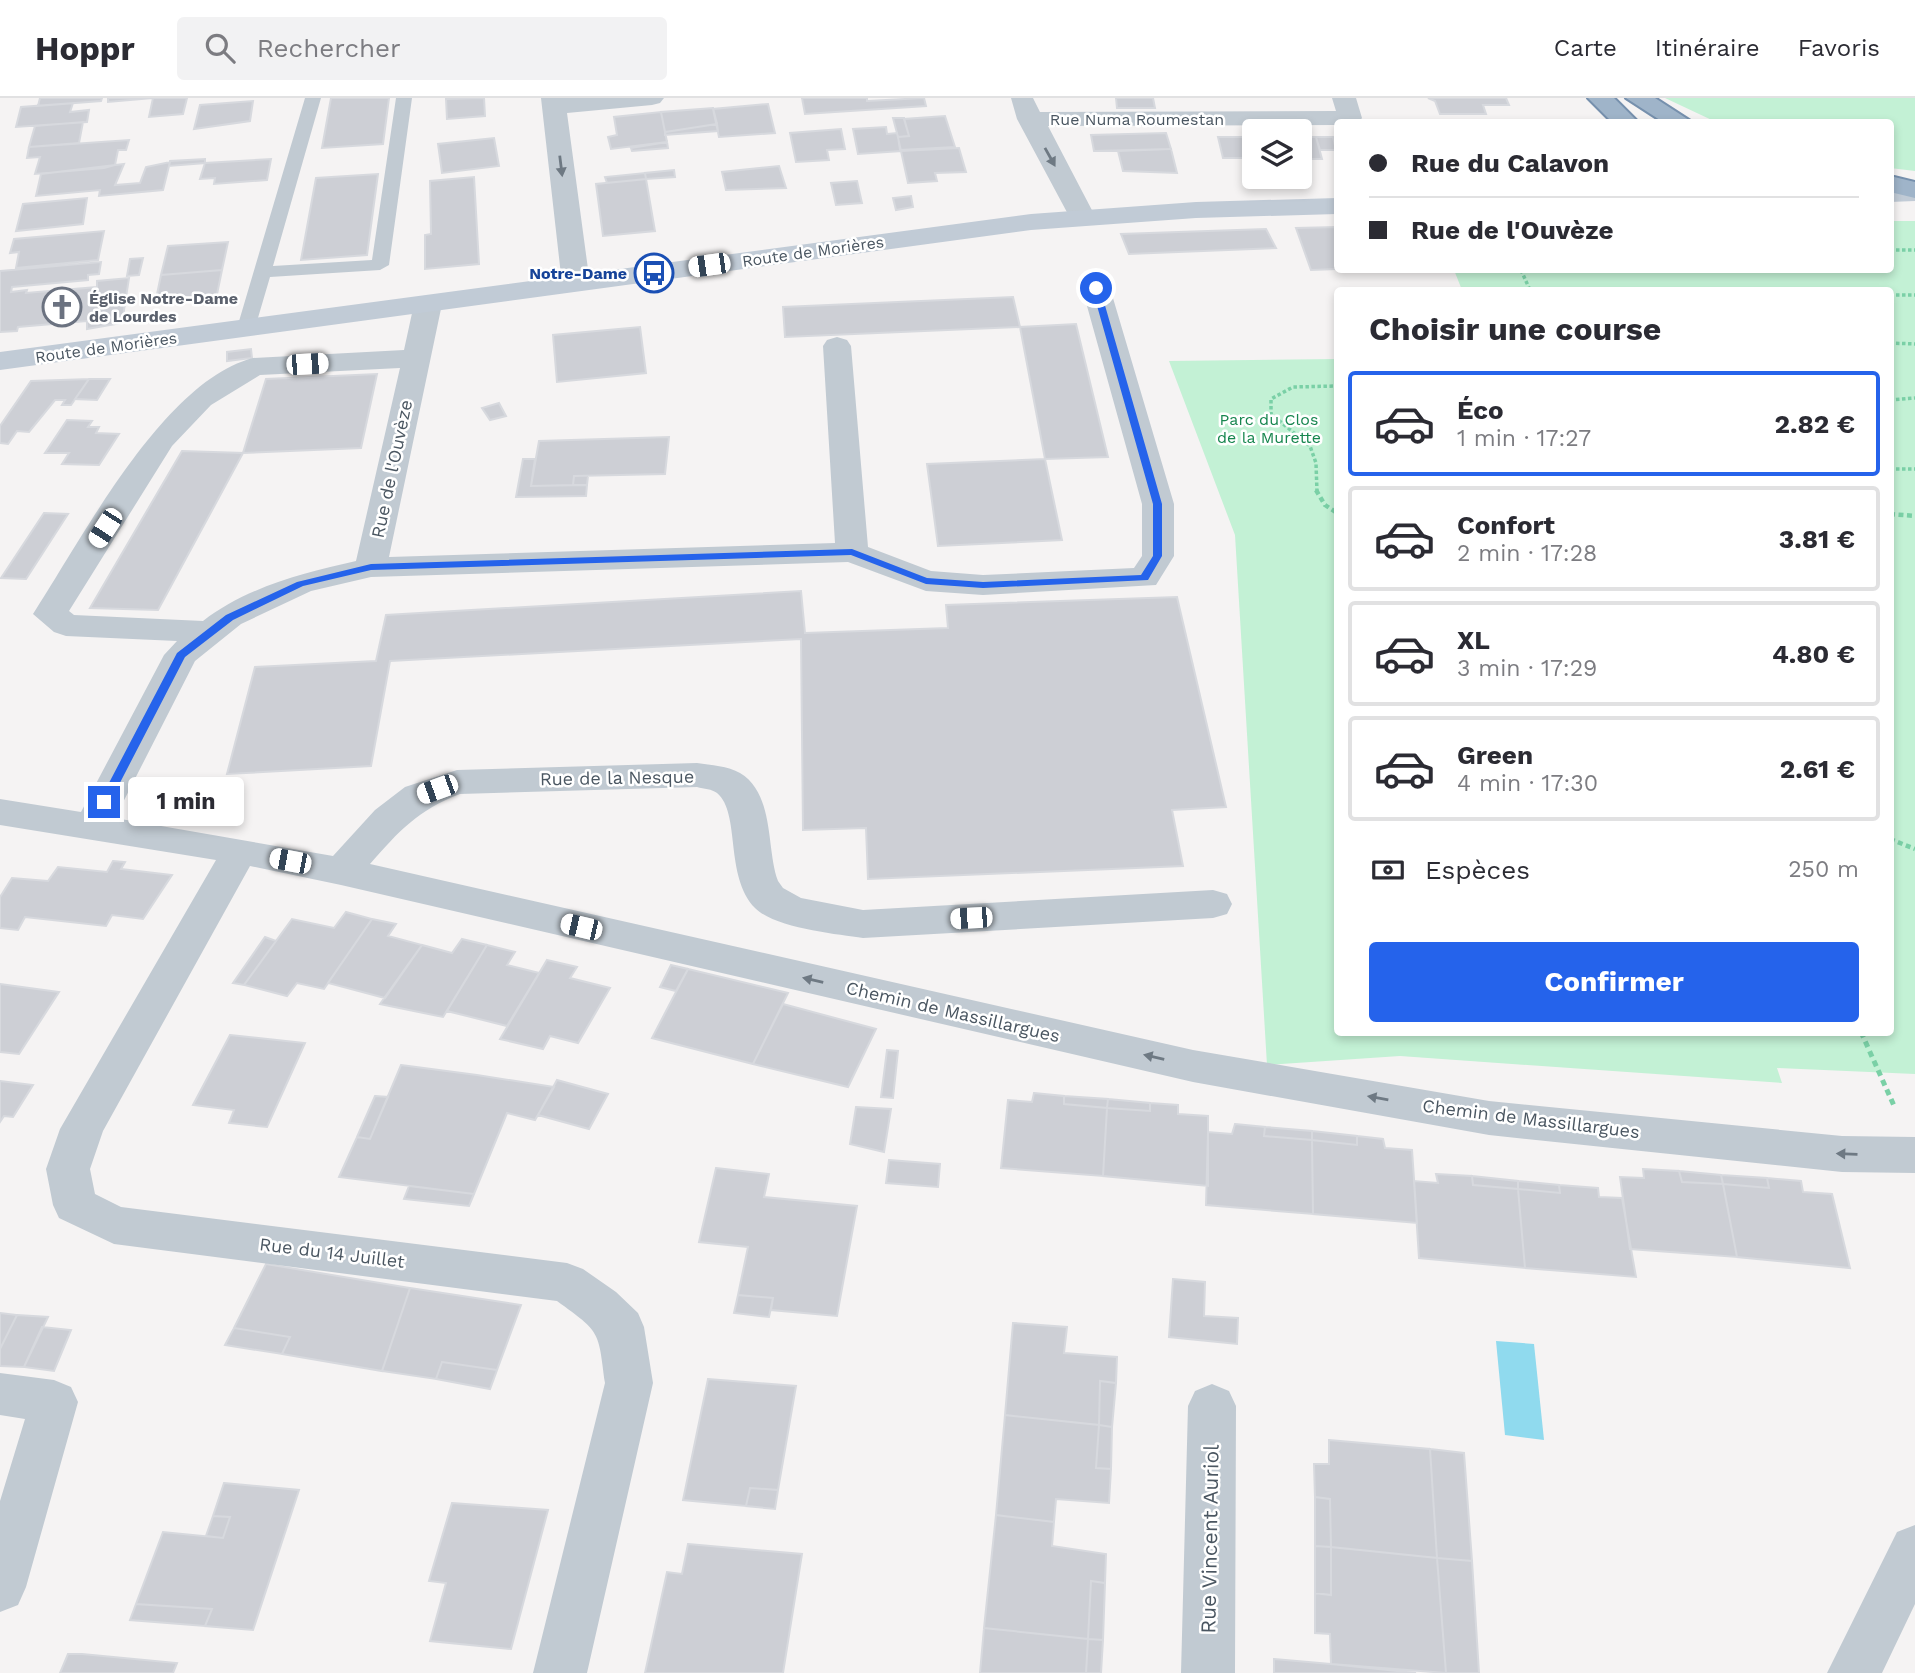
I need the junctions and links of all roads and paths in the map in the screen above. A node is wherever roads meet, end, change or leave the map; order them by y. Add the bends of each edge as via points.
1 (313, 98) edge
2 (404, 98) edge
3 (652, 98) edge
4 (1344, 98) edge
5 (1600, 98) edge
6 (1638, 98) edge
7 (554, 102) edge
8 (1025, 108) edge
9 (1623, 119) edge
10 (1675, 119) edge
11 (1894, 185) edge
12 (1915, 192) edge
13 (1894, 194) edge
14 (1334, 206) edge
15 (1082, 216) junction
16 (1894, 250) edge
17 (1915, 250) edge
18 (263, 272) junction
19 (576, 284) junction
20 (1096, 288) dead end
21 (1894, 295) edge
22 (1915, 295) edge
23 (428, 304) junction
24 (246, 328) junction
25 (1894, 343) edge
26 (1915, 344) edge
27 (837, 345) dead end
28 (416, 358) junction
29 (0, 361) edge
30 (1334, 386) edge
31 (1915, 398) edge
32 (1894, 400) edge
33 (1894, 469) edge
34 (1915, 469) edge
35 (1334, 510) edge
36 (1894, 514) edge
37 (1915, 516) edge
38 (852, 552) junction
39 (371, 567) junction
40 (211, 632) junction
41 (0, 811) edge
42 (92, 826) junction
43 (1894, 841) edge
44 (1915, 849) edge
45 (240, 851) junction
46 (341, 871) junction
47 (1213, 904) dead end
48 (1863, 1036) edge
49 (1899, 1116) dead end
50 (1915, 1155) edge
51 (0, 1394) edge
52 (1212, 1406) dead end
53 (1912, 1547) edge
54 (0, 1587) edge
55 (560, 1673) edge
56 (1208, 1673) edge
57 (1854, 1673) edge

1 - 18 lane
2 - 18 lane via 380,265
3 - 7 street
4 - 8 street, Rue Numa Roumestan via 1350,118
5 - 9 highway
6 - 10 highway
7 -> 19 street
8 -> 15 street
11 - 12 highway
12 - 13 main road
14 - 15 main road, Route de Morières
15 - 19 main road, Route de Morières
16 - 17 path
18 - 24 lane
19 - 23 main road, Route de Morières
20 - 38 street via 1158,504 1158,556 1144,578 983,585 926,581
21 - 22 path
23 - 24 main road, Route de Morières
23 - 28 street, Rue de l'Ouvèze
24 - 29 main road, Route de Morières
25 - 26 path
27 - 38 street
28 - 39 street, Rue de l'Ouvèze
28 - 40 street via 253,368 201,399 160,441 50,614 66,625
30 - 35 path via 1280,390 1271,399 1271,414 1310,446 1316,460 1313,482 1317,494
31 - 32 path
33 - 34 path
36 - 37 path
38 - 39 street
39 - 40 street via 300,584 229,617
40 - 42 street via 181,655
41 - 42 street, Chemin de Massillargues
42 - 45 street, Chemin de Massillargues
43 - 44 path
45 - 46 street, Chemin de Massillargues
45 - 55 street, Rue du 14 Juillet via 82,1129 68,1168 75,1205 114,1225 567,1283 600,1306 621,1327 629,1383
46 - 47 street, Rue de la Nesque via 388,819 418,796 457,782 697,775 728,783 741,797 754,877 771,900 813,915 863,924
50 -> 46 street, Chemin de Massillargues via 1842,1154 1489,1118 1193,1066
48 - 49 path
51 - 54 street via 54,1402
52 - 56 street, Rue Vincent Auriol
53 - 57 street

